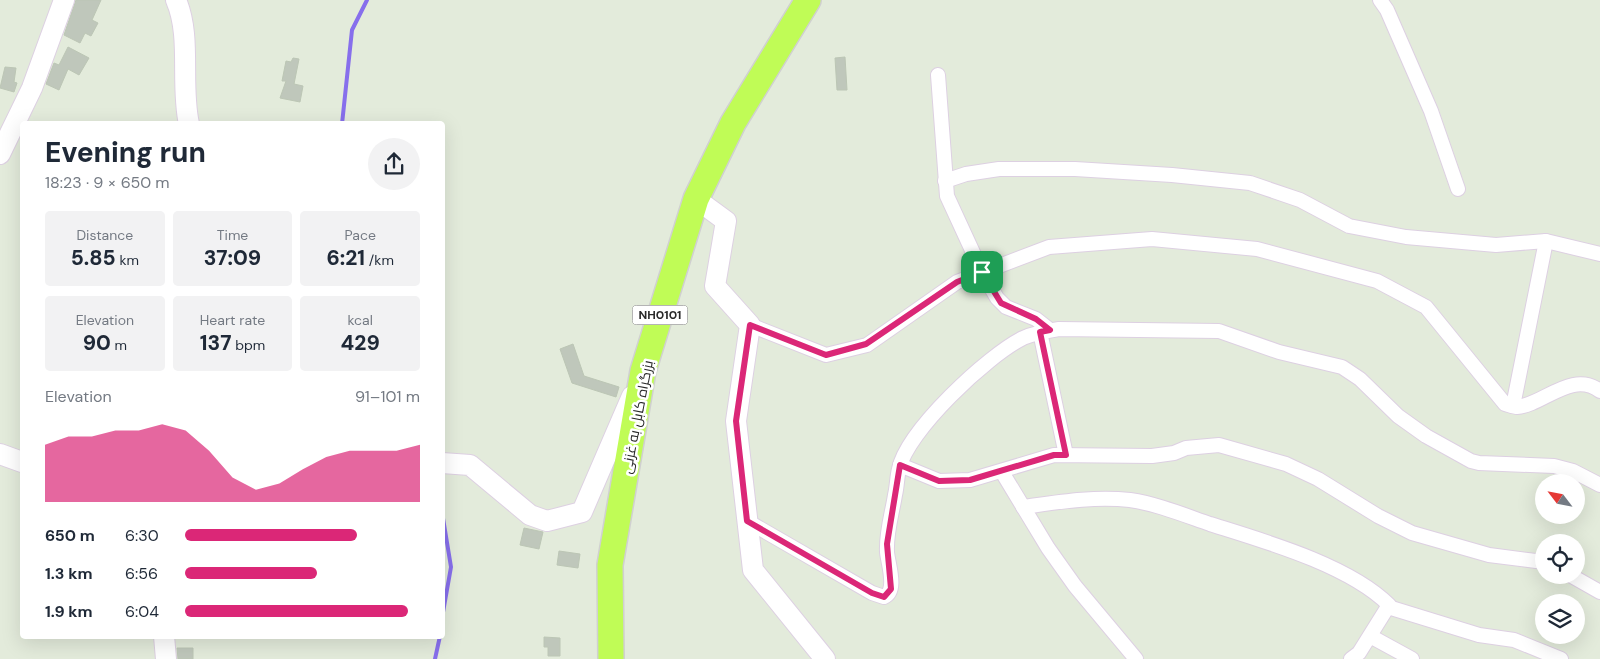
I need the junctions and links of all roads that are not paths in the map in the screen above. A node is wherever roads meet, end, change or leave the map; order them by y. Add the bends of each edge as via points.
1 (64, 0) edge
2 (176, 0) edge
3 (808, 0) edge
4 (1380, 0) edge
5 (938, 76) dead end
6 (187, 121) edge
7 (0, 154) edge
8 (945, 181) junction
9 (1458, 189) dead end
10 (696, 199) junction
11 (1546, 241) junction
12 (1600, 254) edge
13 (982, 272) junction
14 (750, 325) junction
15 (1045, 331) junction
16 (643, 371) junction
17 (1600, 390) edge
18 (1512, 406) junction
19 (0, 454) edge
20 (1066, 455) junction
21 (20, 461) edge
22 (449, 463) edge
23 (900, 465) junction
24 (1002, 472) junction
25 (1600, 486) edge
26 (1024, 507) junction
27 (747, 521) junction
28 (1535, 561) edge
29 (1585, 584) edge
30 (1600, 592) edge
31 (1388, 608) junction
32 (1370, 636) junction
33 (164, 639) edge
34 (166, 659) edge
35 (611, 659) edge
36 (825, 659) edge
37 (1136, 659) edge
38 (1352, 659) edge
39 (1412, 659) edge
40 (1561, 659) edge

1 - 7 street via 32,88
2 - 6 street via 183,16 184,102
3 - 10 highway, بزرگراه کابل به غزنی / NH0101 via 733,123
4 - 9 street via 1430,111
5 - 8 street
8 - 11 street via 999,169 1075,169 1172,175 1250,184 1300,200 1349,226 1406,237 1496,245
8 - 13 street via 947,196
10 - 14 street via 726,221 715,286
10 - 16 highway, بزرگراه کابل به غزنی / NH0101
11 - 12 street
11 - 18 street
13 - 14 street via 957,282 866,344 826,355
13 - 15 street via 1001,303 1036,319
13 - 18 street via 1049,247 1152,239 1257,250 1377,281 1426,307 1505,404
14 - 27 street via 736,421
15 - 20 street
15 - 23 street via 1022,339 970,375 929,420
15 - 25 street via 1115,328 1219,331 1279,352 1342,367 1360,379 1398,416 1471,461 1559,467
16 - 22 street via 582,512 547,521 530,515 470,465
16 - 35 highway, بزرگراه کابل به غزنی / NH0101 via 610,566
17 - 18 street via 1592,385 1574,384 1518,407
19 - 21 street
20 - 24 street via 1054,455
20 - 28 street via 1152,456 1219,444 1318,479 1412,533 1489,555
23 - 24 street via 939,481 970,480
23 - 27 street via 887,544 891,589 884,597
24 - 26 street
26 - 31 street via 1098,499 1130,500 1158,507 1307,558 1347,576 1386,601
26 - 37 street via 1048,548
27 - 36 street via 753,570
29 - 30 street
31 - 32 street
31 - 40 street via 1479,635 1514,640
32 - 38 street
32 - 39 street
33 - 34 street

